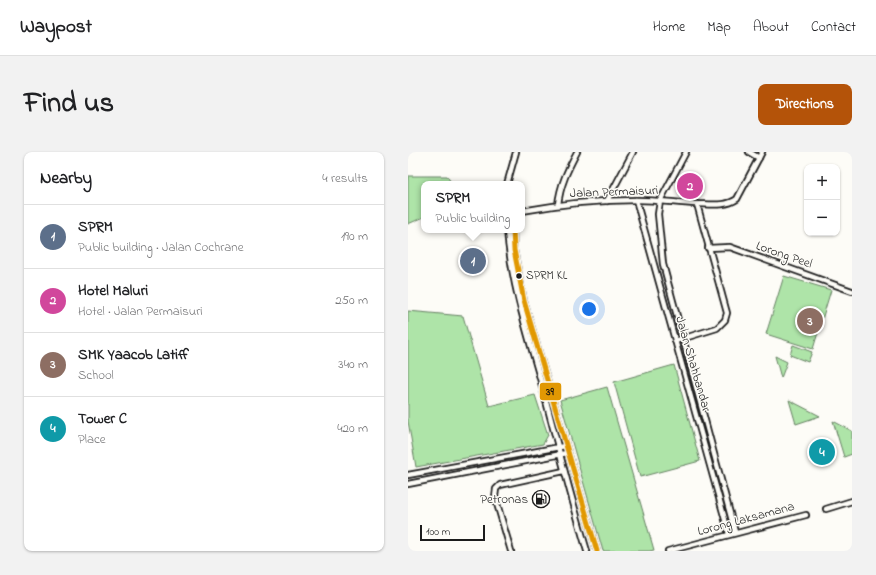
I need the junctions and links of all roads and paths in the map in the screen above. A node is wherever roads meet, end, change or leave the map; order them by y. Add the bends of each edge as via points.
1 (516, 152) edge
2 (577, 152) edge
3 (633, 152) edge
4 (686, 152) edge
5 (749, 152) edge
6 (762, 152) edge
7 (759, 158) junction
8 (508, 181) edge
9 (636, 200) junction
10 (607, 201) junction
11 (660, 201) junction
12 (697, 204) junction
13 (558, 205) junction
14 (525, 210) edge
15 (507, 233) edge
16 (513, 233) edge
17 (708, 248) junction
18 (852, 291) edge
19 (684, 339) junction
20 (675, 341) junction
21 (565, 446) junction
22 (558, 448) junction
23 (567, 454) junction
24 (560, 455) junction
25 (564, 471) junction
26 (408, 476) edge
27 (408, 484) edge
28 (852, 501) edge
29 (826, 509) dead end
30 (806, 514) dead end
31 (735, 532) junction
32 (729, 534) junction
33 (692, 544) junction
34 (677, 548) junction
35 (511, 551) edge
36 (587, 551) edge
37 (596, 551) edge
38 (668, 551) edge
39 (686, 551) edge
40 (694, 551) edge

1 - 8 street
2 - 13 street via 564,179
3 - 10 street
4 - 11 street
5 - 7 street
6 - 7 street
7 - 12 street, Jalan Permaisuri via 737,199 732,203
9 - 10 street, Jalan Permaisuri
9 - 11 street, Jalan Permaisuri
9 - 20 street, Jalan Shahbandar
10 - 13 street, Jalan Permaisuri
11 - 12 street, Jalan Permaisuri
11 - 19 street, Jalan Shahbandar via 658,214 663,264
12 - 17 street
13 - 14 street, Jalan Permaisuri
15 - 22 street via 517,296
16 - 21 street via 522,295
17 - 18 street, Lorong Peel via 730,247
17 - 19 street via 724,302 725,320 717,328
19 - 20 street
19 - 31 street, Jalan Shahbandar
20 - 32 street, Jalan Shahbandar
21 - 22 street
21 - 23 street
22 - 24 street
22 - 26 street
23 - 24 street
23 - 37 street
24 - 25 street
24 - 27 street
25 - 35 street via 500,485 496,489 495,497
25 - 36 street
28 - 29 street
30 - 31 street, Lorong Laksamana
31 - 32 street, Lorong Laksamana
32 - 33 street, Lorong Laksamana
33 - 34 street, Lorong Laksamana
33 - 40 street
34 - 38 street, Lorong Laksamana
34 - 39 street

